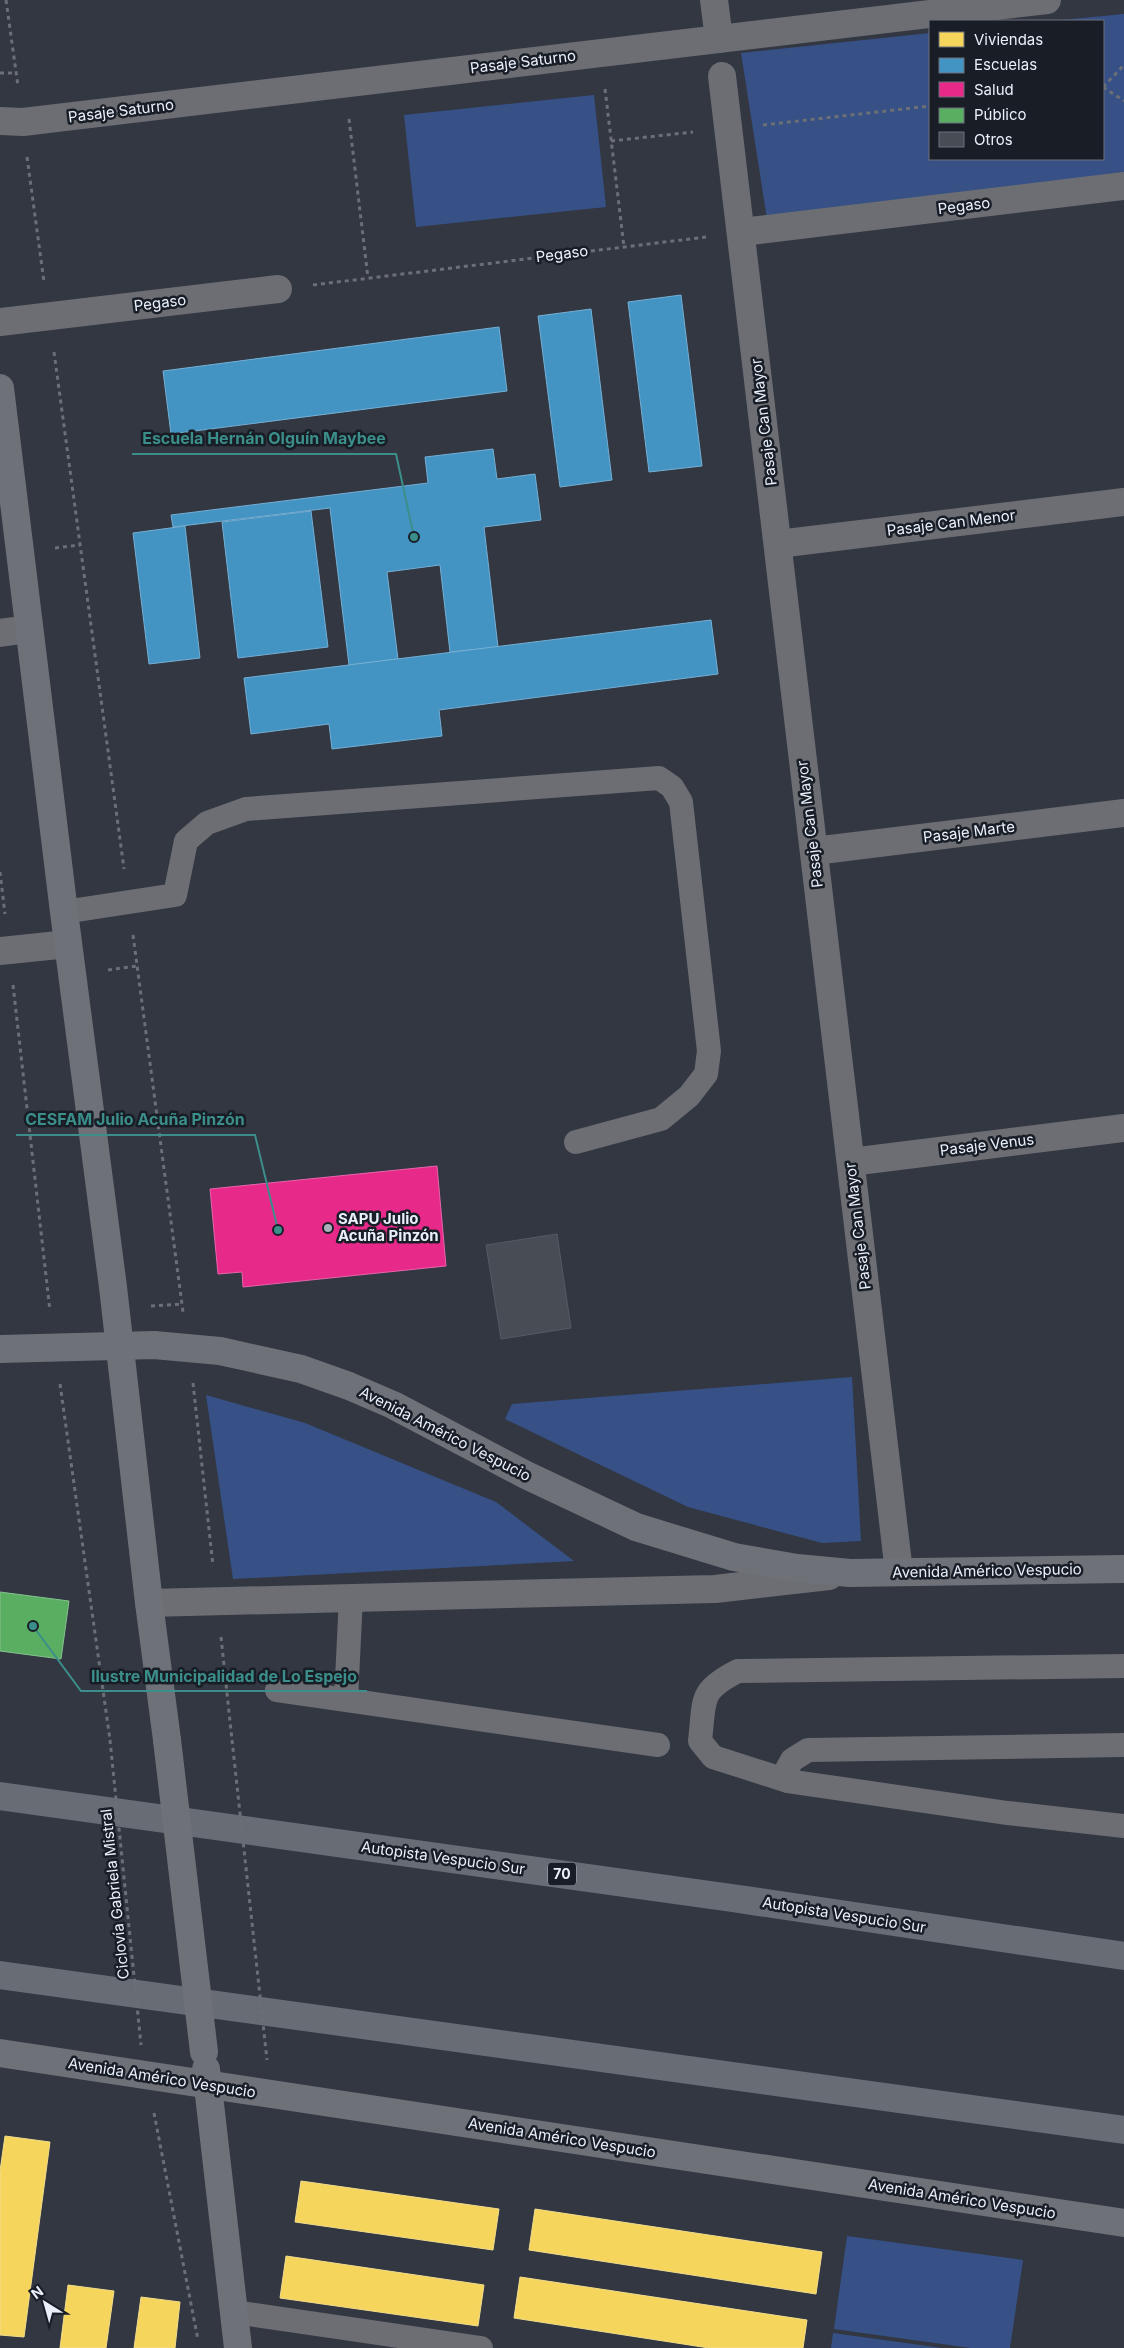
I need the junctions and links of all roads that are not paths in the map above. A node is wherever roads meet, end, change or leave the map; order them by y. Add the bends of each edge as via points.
1 (714, 0) edge
2 (1046, 0) edge
3 (719, 39) junction
4 (722, 76) dead end
5 (0, 121) edge
6 (1124, 186) edge
7 (742, 232) junction
8 (278, 288) road end
9 (0, 322) edge
10 (0, 388) edge
11 (1124, 502) edge
12 (778, 544) junction
13 (29, 629) junction
14 (0, 633) edge
15 (1124, 813) edge
16 (814, 851) junction
17 (64, 912) junction
18 (68, 944) junction
19 (4, 951) edge
20 (1124, 1128) edge
21 (576, 1142) dead end
22 (850, 1162) junction
23 (119, 1345) junction
24 (0, 1349) edge
25 (1124, 1569) edge
26 (898, 1572) junction
27 (850, 1573) junction
28 (351, 1597) junction
29 (149, 1603) junction
30 (1124, 1666) edge
31 (277, 1690) dead end
32 (346, 1700) junction
33 (1124, 1744) edge
34 (658, 1745) dead end
35 (788, 1781) junction
36 (0, 1796) edge
37 (1124, 1826) edge
38 (1124, 1956) edge
39 (0, 1975) edge
40 (0, 2053) edge
41 (208, 2085) junction
42 (1124, 2130) edge
43 (1124, 2223) edge
44 (234, 2312) junction
45 (238, 2348) edge
46 (481, 2348) edge

1 - 3 street
2 - 3 street, Pasaje Saturno
3 - 5 street, Pasaje Saturno via 22,122
4 - 7 street, Pasaje Can Mayor
6 - 7 street, Pegaso
7 - 12 street, Pasaje Can Mayor
8 - 9 street, Pegaso
10 - 13 main road
11 - 12 street, Pasaje Can Menor
12 - 16 street, Pasaje Can Mayor
13 - 14 street
13 - 17 main road
15 - 16 street, Pasaje Marte
16 - 22 street, Pasaje Can Mayor
17 - 18 main road
17 - 21 lane via 175,895 186,841 207,823 246,809 659,778 682,802 709,1051 706,1074 690,1096 661,1118
18 - 19 street
18 - 23 main road
20 - 22 street, Pasaje Venus
22 - 26 street, Pasaje Can Mayor
23 - 24 main road, Avenida Américo Vespucio
23 - 27 main road, Avenida Américo Vespucio via 154,1344 220,1351 301,1369 393,1405 636,1528 734,1557
23 - 29 main road
25 - 26 main road, Avenida Américo Vespucio
26 - 27 main road, Avenida Américo Vespucio
27 - 28 street, Avenida Américo Vespucio via 715,1589
28 - 29 street, Avenida Américo Vespucio
28 - 32 lane
29 - 41 main road, bridge
30 - 35 lane via 738,1671 720,1680 705,1696 700,1741 712,1757
31 - 32 lane
32 - 34 lane
33 - 35 lane via 808,1750 792,1760 786,1771
35 - 37 lane via 1008,1813
36 - 38 highway, Autopista Vespucio Sur / 70
39 - 42 highway
40 - 41 main road, Avenida Américo Vespucio
41 - 43 main road, Avenida Américo Vespucio
41 - 44 main road
44 - 45 main road
44 - 46 lane

